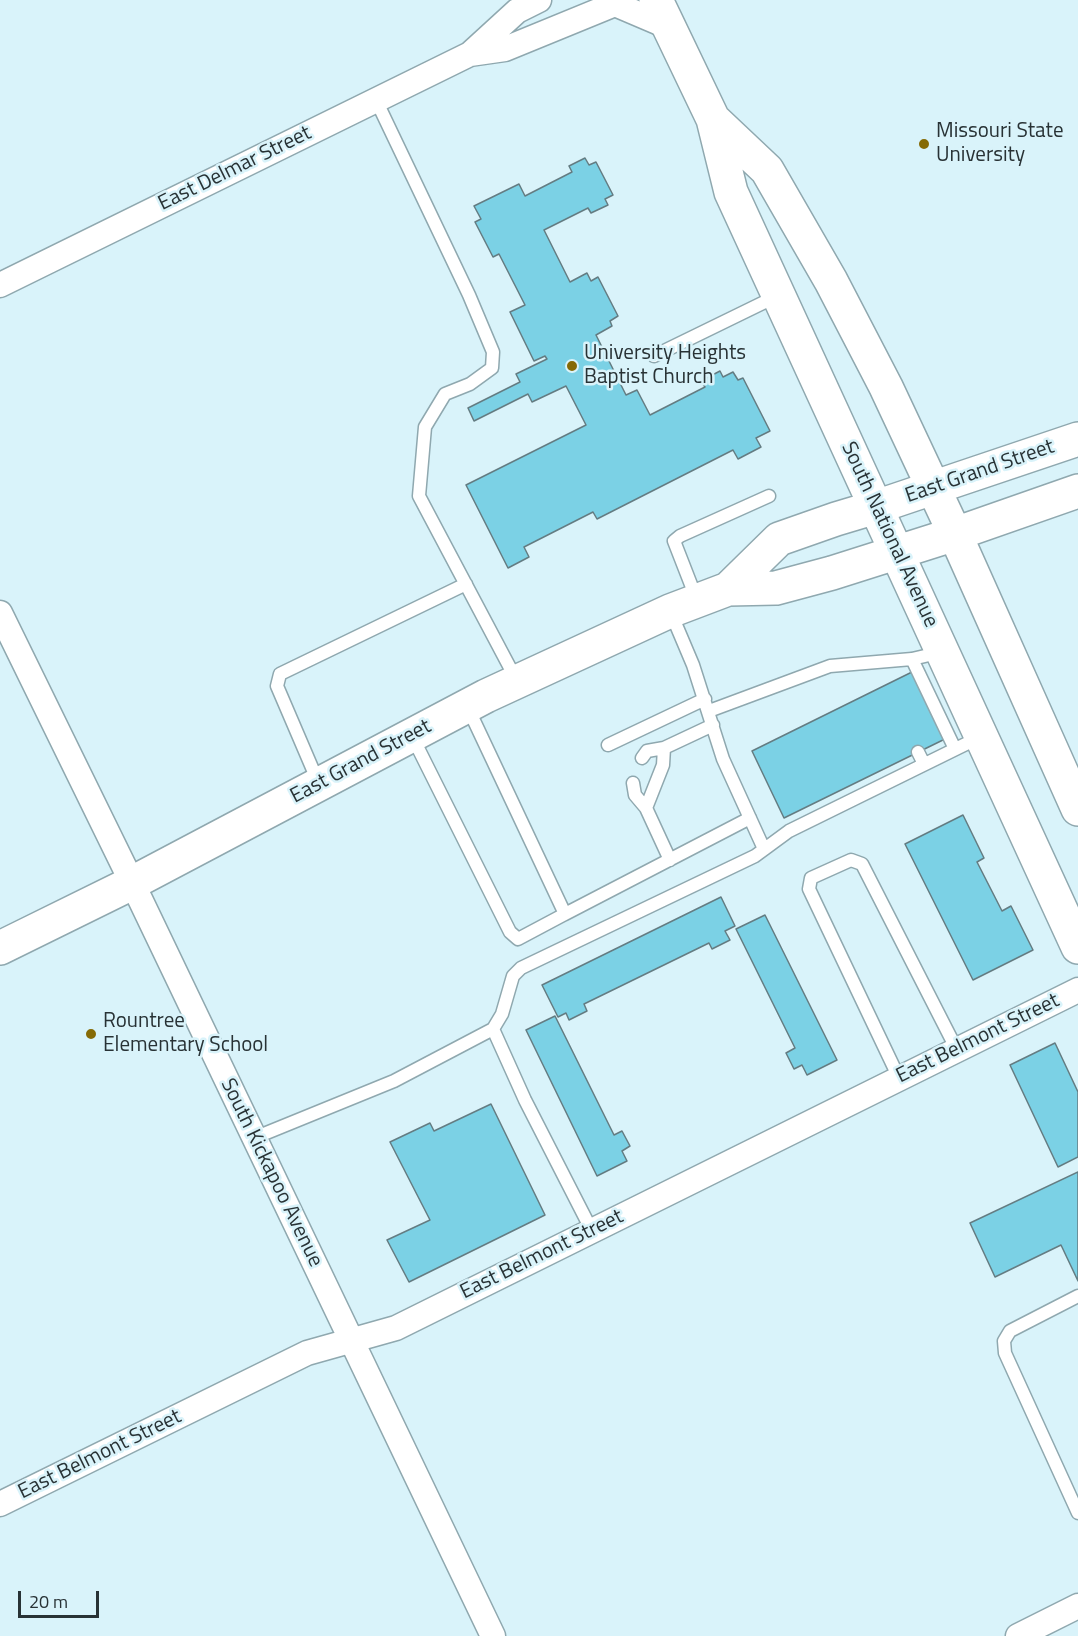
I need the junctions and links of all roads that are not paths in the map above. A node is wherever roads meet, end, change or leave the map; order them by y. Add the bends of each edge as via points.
1 (539, 0) edge
2 (663, 13) edge
3 (470, 54) junction
4 (376, 100) junction
5 (713, 119) junction
6 (0, 285) edge
7 (778, 295) junction
8 (654, 356) dead end
9 (1078, 439) edge
10 (933, 488) junction
11 (1078, 491) edge
12 (769, 496) dead end
13 (876, 507) junction
14 (955, 534) junction
15 (897, 552) junction
16 (466, 584) junction
17 (728, 589) junction
18 (684, 606) junction
19 (0, 613) edge
20 (927, 655) junction
21 (517, 681) junction
22 (707, 705) junction
23 (467, 706) junction
24 (713, 724) junction
25 (412, 735) junction
26 (969, 742) junction
27 (608, 745) dead end
28 (664, 748) junction
29 (918, 752) dead end
30 (642, 758) dead end
31 (924, 764) junction
32 (633, 783) dead end
33 (319, 784) junction
34 (646, 808) junction
35 (1078, 808) edge
36 (750, 818) junction
37 (764, 849) junction
38 (670, 860) junction
39 (132, 884) junction
40 (565, 914) junction
41 (1078, 947) edge
42 (0, 948) edge
43 (1078, 990) edge
44 (493, 1029) junction
45 (957, 1050) junction
46 (899, 1078) junction
47 (254, 1138) junction
48 (592, 1231) junction
49 (1078, 1296) edge
50 (351, 1340) junction
51 (1, 1501) edge
52 (1078, 1513) edge
53 (1078, 1606) edge
54 (493, 1636) edge
55 (1018, 1636) edge

1 - 3 street, East Delmar Street via 517,11
2 - 3 street, East Delmar Street via 615,4 505,49
2 - 5 main road, South National Avenue
3 - 4 street, East Delmar Street
4 - 6 street, East Delmar Street
4 - 16 lane via 493,352 492,368 470,384 445,394 424,427 419,496
5 - 7 main road, South National Avenue via 731,192
5 - 10 main road, South National Avenue via 767,170 836,290
7 - 8 lane
7 - 13 main road, South National Avenue
9 - 10 main road, East Grand Street
10 - 13 main road, East Grand Street
10 - 14 main road, South National Avenue
11 - 14 main road, East Grand Street
12 - 18 lane via 674,541
13 - 15 main road, South National Avenue
13 - 17 main road, East Grand Street via 779,539
14 - 15 main road, East Grand Street
14 - 35 main road, South National Avenue
15 - 17 main road, East Grand Street via 777,588
15 - 20 main road, South National Avenue
16 - 21 lane
16 - 33 lane via 280,674 277,686
17 - 18 main road, East Grand Street
18 - 21 main road, East Grand Street
18 - 22 lane
19 - 39 street, South Kickapoo Avenue
20 - 22 lane via 830,666
20 - 26 main road, South National Avenue
21 - 23 main road, East Grand Street
22 - 24 lane
22 - 27 lane
23 - 25 main road, East Grand Street
23 - 40 lane
24 - 28 lane
24 - 36 lane via 723,759
25 - 33 main road, East Grand Street
25 - 40 lane via 510,932 518,939
26 - 31 lane
26 - 41 main road, South National Avenue
28 - 30 lane via 647,751
28 - 34 lane via 663,765
29 - 31 lane
31 - 37 lane via 885,775
32 - 34 lane via 635,795
33 - 39 main road, East Grand Street
34 - 38 lane
36 - 37 lane
36 - 38 lane
37 - 44 lane via 521,968 513,976 502,1014
38 - 40 lane
39 - 42 main road, East Grand Street
39 - 47 street, South Kickapoo Avenue
43 - 45 street, East Belmont Street
44 - 47 lane via 394,1081
44 - 48 lane
45 - 46 street, East Belmont Street
45 - 46 lane via 862,864 850,860 811,878 809,889
46 - 48 street, East Belmont Street
47 - 50 street, South Kickapoo Avenue
48 - 50 street, East Belmont Street via 396,1328
49 - 52 lane via 1010,1331 1004,1341 1005,1353
50 - 51 street, East Belmont Street via 307,1353
50 - 54 street, South Kickapoo Avenue
53 - 55 street

